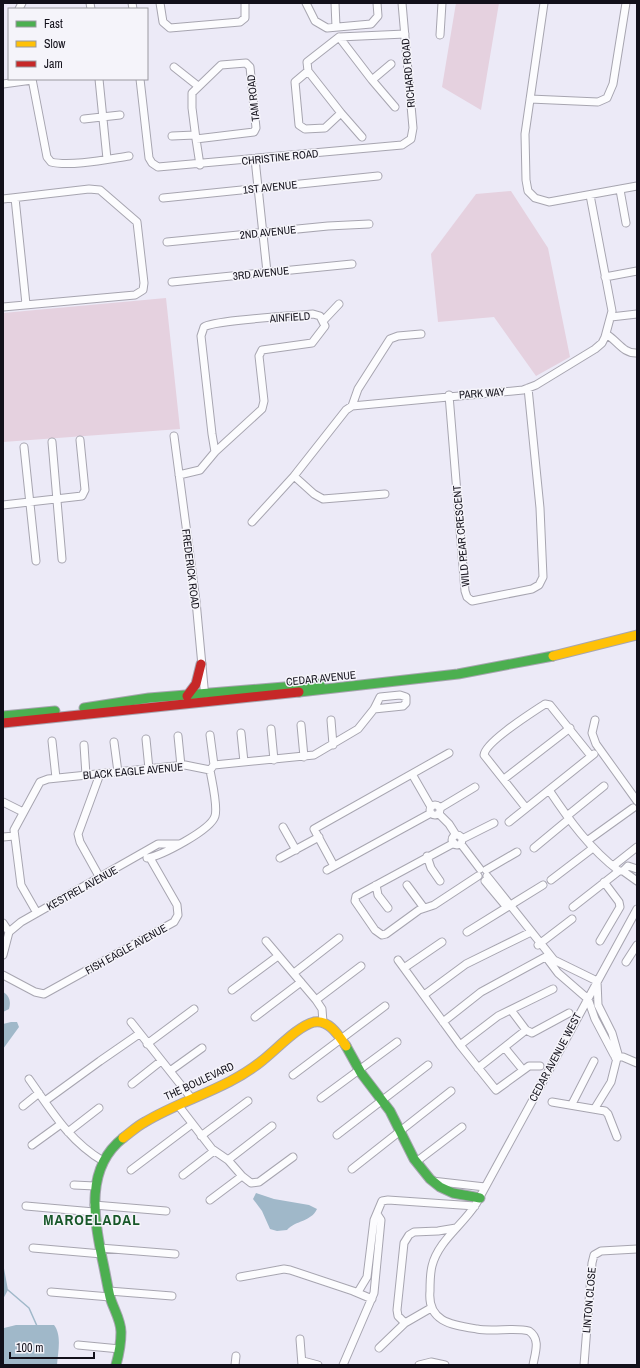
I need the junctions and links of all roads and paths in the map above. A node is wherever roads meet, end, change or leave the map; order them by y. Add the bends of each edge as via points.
1 (160, 3) edge
2 (245, 3) edge
3 (306, 3) edge
4 (335, 3) edge
5 (377, 3) edge
6 (402, 3) edge
7 (442, 3) edge
8 (544, 3) edge
9 (626, 3) edge
10 (336, 27) junction
11 (405, 34) junction
12 (440, 35) dead end
13 (339, 37) junction
14 (391, 64) dead end
15 (174, 66) dead end
16 (307, 67) junction
17 (27, 80) edge
18 (32, 80) edge
19 (99, 80) edge
20 (140, 80) edge
21 (372, 80) junction
22 (3, 84) edge
23 (198, 86) junction
24 (530, 99) junction
25 (395, 107) dead end
26 (341, 113) junction
27 (120, 115) dead end
28 (103, 117) junction
29 (84, 119) dead end
30 (172, 136) dead end
31 (196, 137) junction
32 (362, 137) dead end
33 (408, 141) joint
34 (128, 156) dead end
35 (107, 159) junction
36 (255, 159) junction
37 (200, 165) junction
38 (378, 176) dead end
39 (637, 186) edge
40 (258, 187) junction
41 (620, 190) junction
42 (590, 195) junction
43 (15, 198) junction
44 (163, 198) dead end
45 (3, 199) edge
46 (369, 224) dead end
47 (626, 224) dead end
48 (263, 233) junction
49 (167, 242) dead end
50 (352, 264) dead end
51 (637, 271) edge
52 (268, 272) junction
53 (605, 277) junction
54 (172, 282) dead end
55 (26, 304) junction
56 (339, 304) dead end
57 (3, 307) edge
58 (637, 314) edge
59 (611, 316) junction
60 (323, 320) junction
61 (421, 334) dead end
62 (606, 334) junction
63 (637, 353) edge
64 (528, 388) junction
65 (449, 396) junction
66 (352, 406) junction
67 (174, 436) dead end
68 (80, 440) dead end
69 (52, 442) dead end
70 (24, 447) dead end
71 (215, 452) junction
72 (179, 475) junction
73 (294, 476) junction
74 (385, 494) dead end
75 (58, 500) junction
76 (30, 502) junction
77 (3, 505) edge
78 (252, 522) dead end
79 (62, 559) dead end
80 (36, 561) dead end
81 (637, 631) edge
82 (637, 635) edge
83 (201, 664) junction
84 (187, 696) junction
85 (205, 698) junction
86 (374, 709) dead end
87 (3, 716) edge
88 (331, 720) dead end
89 (595, 720) dead end
90 (3, 723) edge
91 (301, 725) dead end
92 (570, 728) junction
93 (271, 730) dead end
94 (241, 733) dead end
95 (210, 735) dead end
96 (178, 736) dead end
97 (146, 739) dead end
98 (52, 741) dead end
99 (114, 742) dead end
100 (84, 745) dead end
101 (333, 745) junction
102 (449, 753) dead end
103 (304, 757) junction
104 (274, 760) junction
105 (244, 762) junction
106 (181, 766) junction
107 (212, 767) junction
108 (149, 769) junction
109 (118, 772) junction
110 (100, 774) junction
111 (412, 774) junction
112 (86, 775) junction
113 (56, 778) junction
114 (504, 779) junction
115 (475, 786) dead end
116 (604, 786) dead end
117 (550, 790) junction
118 (3, 802) edge
119 (635, 805) edge
120 (526, 808) junction
121 (23, 812) junction
122 (437, 812) junction
123 (568, 817) junction
124 (509, 822) dead end
125 (494, 823) dead end
126 (283, 827) dead end
127 (14, 836) junction
128 (3, 837) edge
129 (319, 837) junction
130 (457, 840) junction
131 (587, 841) junction
132 (179, 844) junction
133 (637, 847) edge
134 (534, 848) dead end
135 (593, 848) junction
136 (296, 850) junction
137 (517, 852) dead end
138 (139, 856) junction
139 (427, 856) junction
140 (150, 858) junction
141 (280, 858) dead end
142 (334, 866) junction
143 (613, 866) junction
144 (327, 870) dead end
145 (637, 870) edge
146 (621, 871) junction
147 (483, 874) junction
148 (100, 878) junction
149 (552, 880) dead end
150 (440, 881) dead end
151 (637, 881) edge
152 (604, 882) junction
153 (376, 884) junction
154 (407, 885) dead end
155 (542, 885) dead end
156 (509, 906) junction
157 (573, 907) dead end
158 (388, 908) dead end
159 (424, 908) junction
160 (637, 909) edge
161 (37, 913) junction
162 (572, 919) dead end
163 (3, 924) edge
164 (9, 932) junction
165 (467, 932) dead end
166 (529, 933) junction
167 (339, 938) dead end
168 (266, 941) dead end
169 (600, 941) dead end
170 (442, 942) dead end
171 (540, 944) junction
172 (637, 945) edge
173 (3, 955) edge
174 (278, 956) junction
175 (548, 956) junction
176 (398, 960) dead end
177 (626, 962) dead end
178 (360, 966) dead end
179 (404, 968) junction
180 (294, 973) junction
181 (3, 974) edge
182 (596, 981) junction
183 (301, 982) junction
184 (553, 989) dead end
185 (232, 990) dead end
186 (424, 995) junction
187 (588, 999) junction
188 (316, 1000) junction
189 (385, 1006) dead end
190 (194, 1009) dead end
191 (511, 1010) junction
192 (600, 1010) junction
193 (569, 1013) dead end
194 (593, 1014) junction
195 (255, 1017) dead end
196 (131, 1022) dead end
197 (323, 1022) junction
198 (443, 1022) junction
199 (526, 1030) junction
200 (140, 1034) junction
201 (610, 1038) junction
202 (340, 1039) junction
203 (397, 1042) dead end
204 (147, 1044) junction
205 (460, 1045) junction
206 (202, 1048) dead end
207 (505, 1048) junction
208 (617, 1058) junction
209 (161, 1061) junction
210 (594, 1061) dead end
211 (637, 1063) edge
212 (428, 1064) dead end
213 (540, 1066) dead end
214 (478, 1068) junction
215 (358, 1069) junction
216 (523, 1070) junction
217 (170, 1071) junction
218 (292, 1075) dead end
219 (29, 1079) dead end
220 (132, 1084) dead end
221 (451, 1091) dead end
222 (39, 1093) junction
223 (321, 1098) dead end
224 (192, 1099) junction
225 (248, 1100) dead end
226 (383, 1100) junction
227 (45, 1101) junction
228 (552, 1102) dead end
229 (572, 1104) junction
230 (178, 1105) junction
231 (23, 1106) dead end
232 (99, 1108) dead end
233 (595, 1108) junction
234 (61, 1124) junction
235 (192, 1124) junction
236 (272, 1126) dead end
237 (462, 1127) dead end
238 (68, 1132) junction
239 (400, 1132) junction
240 (337, 1135) dead end
241 (201, 1136) junction
242 (617, 1136) dead end
243 (32, 1145) dead end
244 (214, 1151) junction
245 (293, 1157) dead end
246 (228, 1160) junction
247 (103, 1161) junction
248 (416, 1162) junction
249 (352, 1169) dead end
250 (131, 1170) dead end
251 (183, 1175) dead end
252 (242, 1176) junction
253 (431, 1181) junction
254 (74, 1185) dead end
255 (95, 1186) junction
256 (485, 1188) junction
257 (480, 1198) junction
258 (210, 1200) dead end
259 (26, 1206) dead end
260 (475, 1206) junction
261 (94, 1208) junction
262 (166, 1211) dead end
263 (378, 1214) junction
264 (456, 1228) junction
265 (33, 1248) dead end
266 (637, 1249) edge
267 (101, 1251) junction
268 (175, 1254) dead end
269 (240, 1277) dead end
270 (367, 1277) junction
271 (376, 1280) junction
272 (51, 1292) dead end
273 (358, 1292) junction
274 (110, 1294) junction
275 (172, 1296) dead end
276 (372, 1299) junction
277 (430, 1308) junction
278 (405, 1323) junction
279 (300, 1339) dead end
280 (78, 1345) dead end
281 (380, 1348) dead end
282 (120, 1349) junction
283 (236, 1356) dead end
284 (302, 1363) edge
285 (116, 1365) edge
286 (235, 1365) edge
287 (318, 1365) edge
288 (343, 1365) edge
289 (419, 1365) edge
290 (445, 1365) edge
291 (533, 1365) edge
292 (584, 1365) edge

1 - 2 street via 163,22 170,28 240,22 245,18
3 - 10 street via 317,23 327,28
4 - 10 street
5 - 10 street via 378,16 371,24
6 - 11 street, RICHARD ROAD
7 - 12 street
8 - 24 street
9 - 24 street via 613,84 607,98 598,102
11 - 13 street
11 - 33 street, RICHARD ROAD via 413,128
13 - 16 street via 310,58
13 - 21 street
14 - 21 street
15 - 23 street
16 - 26 street
16 - 26 street via 295,82 299,125 305,129 325,128
17 - 22 street
18 - 35 street via 49,161 59,164
19 - 28 street
20 - 37 street, CHRISTINE ROAD via 147,145 152,163 161,168
21 - 25 street
23 - 31 street, TAM ROAD via 191,96
23 - 31 street, TAM ROAD via 221,65 246,62 250,67 256,128 252,133
24 - 42 street via 525,134 528,191 535,198 549,202
26 - 32 street
27 - 28 street
28 - 29 street
28 - 35 street
30 - 31 street, TAM ROAD
31 - 37 street, TAM ROAD
33 - 36 street, CHRISTINE ROAD via 396,145
34 - 35 street
36 - 37 street, CHRISTINE ROAD
36 - 40 street
38 - 40 street, 1ST AVENUE
39 - 41 street
40 - 44 street, 1ST AVENUE
40 - 48 street
41 - 42 street
41 - 47 street
42 - 53 street, PARK WAY
43 - 45 street
43 - 55 street
43 - 55 street via 89,189 100,190 137,222 143,269 144,287 139,294
46 - 48 street, 2ND AVENUE
48 - 49 street, 2ND AVENUE
48 - 52 street
50 - 52 street, 3RD AVENUE
51 - 53 street
52 - 54 street, 3RD AVENUE
53 - 59 street, PARK WAY
55 - 57 street
56 - 60 street
58 - 59 street
59 - 62 street, PARK WAY
60 - 71 street, AINFIELD via 323,330 312,343 262,350 259,356 263,408
60 - 71 street, AINFIELD via 313,314 214,323 204,327 201,336
61 - 66 street via 390,339 358,390
62 - 63 street via 626,351
62 - 64 street, PARK WAY via 602,343 595,349
64 - 65 street, PARK WAY
64 - 65 street, WILD PEAR CRESCENT via 539,510 542,581 532,589 472,601 468,599 465,591
65 - 66 street, PARK WAY
66 - 73 street via 346,410
67 - 72 street, FREDERICK ROAD
68 - 75 street via 85,490 78,498
69 - 75 street
70 - 76 street
71 - 72 street, AINFIELD via 200,470
72 - 83 street, FREDERICK ROAD via 196,601
73 - 74 street via 323,499
73 - 78 street
75 - 76 street
75 - 79 street
76 - 77 street
76 - 80 street
81 - 85 main road, CEDAR AVENUE via 558,651 452,671 390,680 304,685
82 - 85 main road, CEDAR AVENUE via 557,655 458,674
83 - 84 main road via 196,684
83 - 85 street, FREDERICK ROAD
84 - 85 main road, CEDAR AVENUE
84 - 87 main road, CEDAR AVENUE via 149,698 86,708
85 - 90 main road, CEDAR AVENUE
86 - 101 street, BLACK EAGLE AVENUE via 358,729
88 - 101 street
89 - 119 street via 592,733 596,744
91 - 103 street
92 - 114 street
92 - 114 street via 552,707 545,704 506,732 484,751 484,755
92 - 117 street via 592,755
93 - 104 street
94 - 105 street
95 - 107 street
96 - 106 street
97 - 108 street
98 - 113 street
99 - 109 street
100 - 112 street
101 - 103 street, BLACK EAGLE AVENUE
102 - 111 street
103 - 104 street, BLACK EAGLE AVENUE
104 - 105 street, BLACK EAGLE AVENUE
105 - 107 street, BLACK EAGLE AVENUE
106 - 107 street, BLACK EAGLE AVENUE
106 - 108 street, BLACK EAGLE AVENUE
107 - 132 street via 214,819 207,828
108 - 109 street, BLACK EAGLE AVENUE
109 - 110 street, BLACK EAGLE AVENUE
110 - 112 street, BLACK EAGLE AVENUE
110 - 148 street via 78,834
111 - 122 street
111 - 129 street via 314,829
112 - 113 street, BLACK EAGLE AVENUE
113 - 121 street, BLACK EAGLE AVENUE via 39,783
114 - 120 street
115 - 122 street
116 - 123 street
117 - 120 street
117 - 123 street
118 - 121 street
119 - 131 street
120 - 124 street
121 - 127 street, BLACK EAGLE AVENUE via 15,826
122 - 130 street
122 - 142 street
123 - 131 street
123 - 134 street
125 - 130 street
126 - 136 street
127 - 128 street
127 - 161 street, BLACK EAGLE AVENUE via 21,885
129 - 136 street
129 - 142 street
130 - 139 street
130 - 147 street
131 - 135 street
132 - 138 street, KESTREL AVENUE via 160,843
132 - 140 street
133 - 143 street
135 - 143 street
135 - 149 street
136 - 141 street
137 - 147 street
138 - 140 street
138 - 148 street, KESTREL AVENUE
139 - 150 street
139 - 153 street
140 - 181 street, FISH EAGLE AVENUE via 177,906 178,915 174,922 47,993 35,992
142 - 144 street
143 - 146 street
145 - 146 street via 628,866
146 - 151 street
146 - 152 street
147 - 156 street
147 - 159 street via 434,905
148 - 161 street, KESTREL AVENUE
152 - 157 street
152 - 169 street via 620,907
153 - 158 street via 378,895
153 - 159 street via 356,896 355,901 378,933 386,934
154 - 159 street
155 - 156 street
156 - 165 street
156 - 166 street
156 - 171 street
160 - 182 street, CEDAR AVENUE WEST
161 - 164 street, KESTREL AVENUE
162 - 171 street
163 - 164 street
164 - 173 street
166 - 171 street
166 - 186 street via 466,964
167 - 180 street
168 - 174 street
170 - 179 street
171 - 175 street
172 - 177 street
174 - 180 street
174 - 185 street
175 - 182 street
175 - 187 street via 554,968
175 - 198 street via 486,989
176 - 179 street
178 - 188 street
179 - 186 street
180 - 183 street
182 - 187 street, CEDAR AVENUE WEST
182 - 192 street
183 - 188 street
183 - 195 street
184 - 191 street
186 - 198 street
187 - 194 street
187 - 256 street, CEDAR AVENUE WEST
188 - 197 street via 322,1009
189 - 202 street
190 - 204 street
191 - 199 street
191 - 205 street via 498,1016
192 - 194 street
192 - 201 street
193 - 199 street via 535,1032
194 - 201 street
196 - 200 street
197 - 202 main road
197 - 224 main road, THE BOULEVARD via 305,1026 244,1073
198 - 205 street
199 - 207 street
200 - 204 street
200 - 227 street
201 - 208 street
202 - 215 main road
202 - 218 street
203 - 215 street
204 - 209 street
205 - 214 street
206 - 217 street
207 - 214 street
207 - 216 street
208 - 211 street
208 - 233 street via 609,1087
209 - 217 street
209 - 220 street
210 - 229 street
212 - 226 street
213 - 216 street
214 - 216 street via 496,1090
215 - 223 street
215 - 226 main road
217 - 224 street
219 - 222 street
221 - 239 street
222 - 227 street
222 - 231 street
224 - 230 main road, THE BOULEVARD
225 - 241 street
226 - 239 main road
226 - 240 street
227 - 234 street
228 - 229 street
229 - 233 street
230 - 235 street
230 - 247 main road, THE BOULEVARD via 136,1128 117,1143
232 - 238 street
233 - 242 street via 607,1112
234 - 238 street
234 - 243 street
235 - 241 street
235 - 250 street
236 - 246 street
237 - 248 street
238 - 247 street via 84,1148
239 - 248 main road
239 - 249 street
241 - 244 street
244 - 246 street
244 - 251 street
245 - 252 street via 255,1184
246 - 252 street
247 - 255 main road, THE BOULEVARD
248 - 253 main road
252 - 258 street
253 - 256 street
253 - 257 main road via 454,1194
254 - 255 street
255 - 261 main road, THE BOULEVARD
256 - 257 street, CEDAR AVENUE WEST
257 - 260 street, CEDAR AVENUE WEST
259 - 261 street
260 - 263 street via 388,1200 380,1203
260 - 264 street, CEDAR AVENUE WEST
261 - 262 street
261 - 267 main road, THE BOULEVARD
263 - 270 street via 374,1220
263 - 271 street via 381,1220
264 - 277 street via 432,1265
264 - 278 street via 414,1232 405,1239 397,1310 398,1316
265 - 267 street
266 - 292 street, LINTON CLOSE via 601,1251 594,1255
267 - 268 street
267 - 274 main road, THE BOULEVARD
269 - 273 street via 287,1269
270 - 271 street
270 - 273 street
271 - 276 street
272 - 274 street
273 - 276 street
274 - 275 street
274 - 282 main road, THE BOULEVARD via 121,1330
276 - 288 street
277 - 278 street
277 - 291 street via 440,1318 452,1324 495,1331 529,1331 536,1342
278 - 281 street
279 - 284 street
280 - 282 street
282 - 285 main road, THE BOULEVARD
283 - 286 street
284 - 287 street
289 - 290 street via 431,1362

